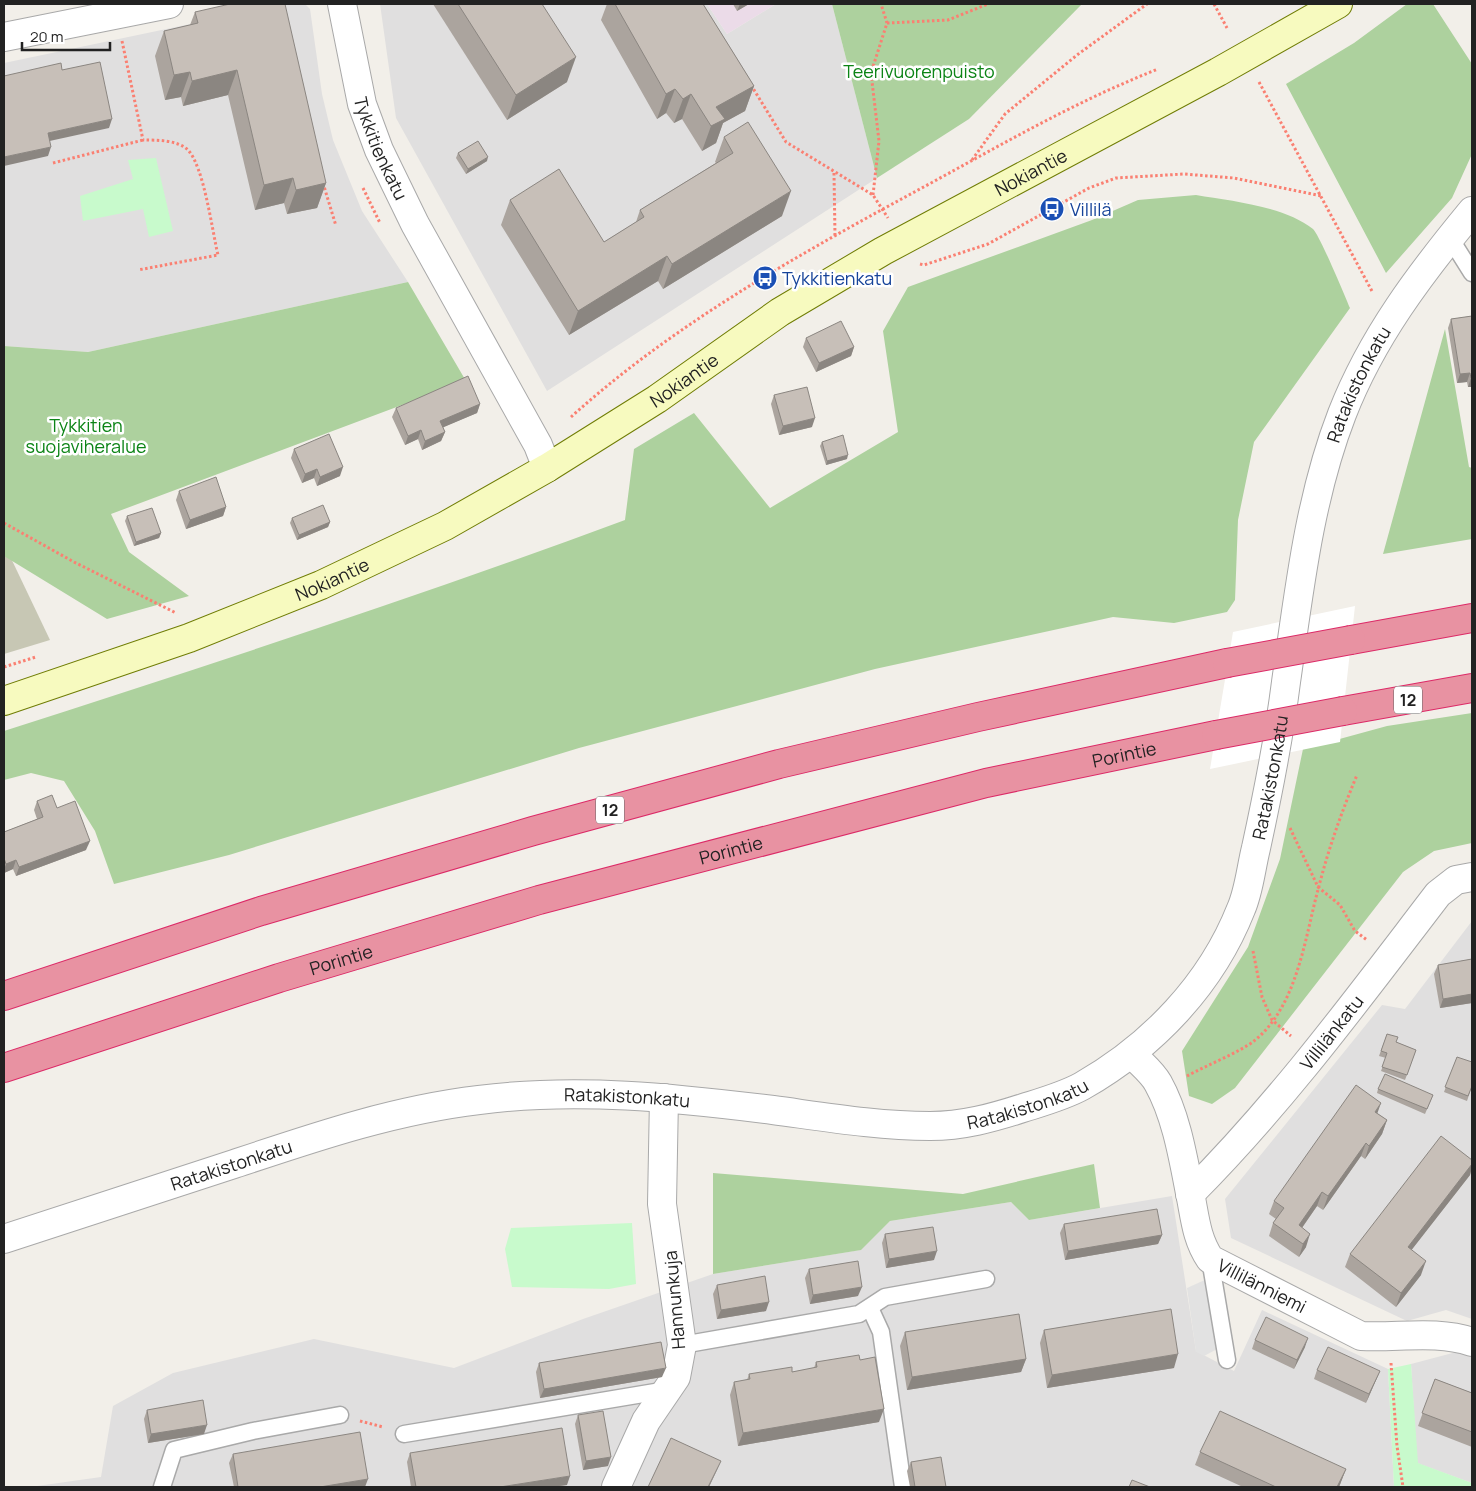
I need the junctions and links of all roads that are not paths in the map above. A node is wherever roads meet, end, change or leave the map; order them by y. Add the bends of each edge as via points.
1 (169, 4) edge
2 (342, 4) edge
3 (1338, 4) edge
4 (4, 37) edge
5 (1472, 211) edge
6 (1450, 238) junction
7 (1472, 274) edge
8 (547, 468) junction
9 (1472, 618) edge
10 (1472, 688) edge
11 (4, 701) edge
12 (1472, 877) edge
13 (4, 996) edge
14 (1132, 1054) junction
15 (4, 1068) edge
16 (664, 1098) junction
17 (1190, 1194) junction
18 (4, 1239) edge
19 (1210, 1259) junction
20 (986, 1279) dead end
21 (870, 1308) junction
22 (1472, 1342) edge
23 (682, 1345) junction
24 (1227, 1360) dead end
25 (667, 1390) junction
26 (340, 1415) road end
27 (404, 1434) road end
28 (162, 1487) edge
29 (616, 1487) edge
30 (903, 1487) edge

1 - 4 street
2 - 8 street, Tykkitienkatu via 362,104 379,150 416,224 538,445
3 - 8 main road, Nokiantie via 901,242 780,312 657,398
5 - 6 street, Ratakistonkatu
6 - 7 lane
6 - 14 street, Ratakistonkatu via 1420,274 1361,373 1342,416 1318,488 1299,591 1278,742 1243,907 1214,962 1177,1012
8 - 11 main road, Nokiantie via 445,526 321,585 190,638
9 - 13 highway, 12, bridge via 1228,663 798,760 533,830 261,911
10 - 15 highway, Porintie / 12, bridge via 1216,735 986,783 539,900 279,978
12 - 17 street, Villilänkatu via 1456,880 1438,894 1314,1054 1224,1162
14 - 16 street, Ratakistonkatu via 1078,1089 982,1122 934,1126 867,1123
14 - 17 street, Villilänniemi via 1157,1081 1171,1112
16 - 18 street, Ratakistonkatu via 552,1094 480,1099 417,1110 358,1123
16 - 23 street, Hannunkuja via 662,1204
17 - 19 street, Villilänniemi via 1201,1246
19 - 22 street, Villilänniemi via 1361,1336 1389,1338 1435,1334
19 - 24 lane
20 - 21 lane via 885,1297
21 - 23 lane via 859,1314
21 - 30 lane via 881,1332
23 - 25 street, Hannunkuja via 676,1377
25 - 27 lane
25 - 29 street, Hannunkuja via 646,1421
26 - 28 lane via 174,1450

